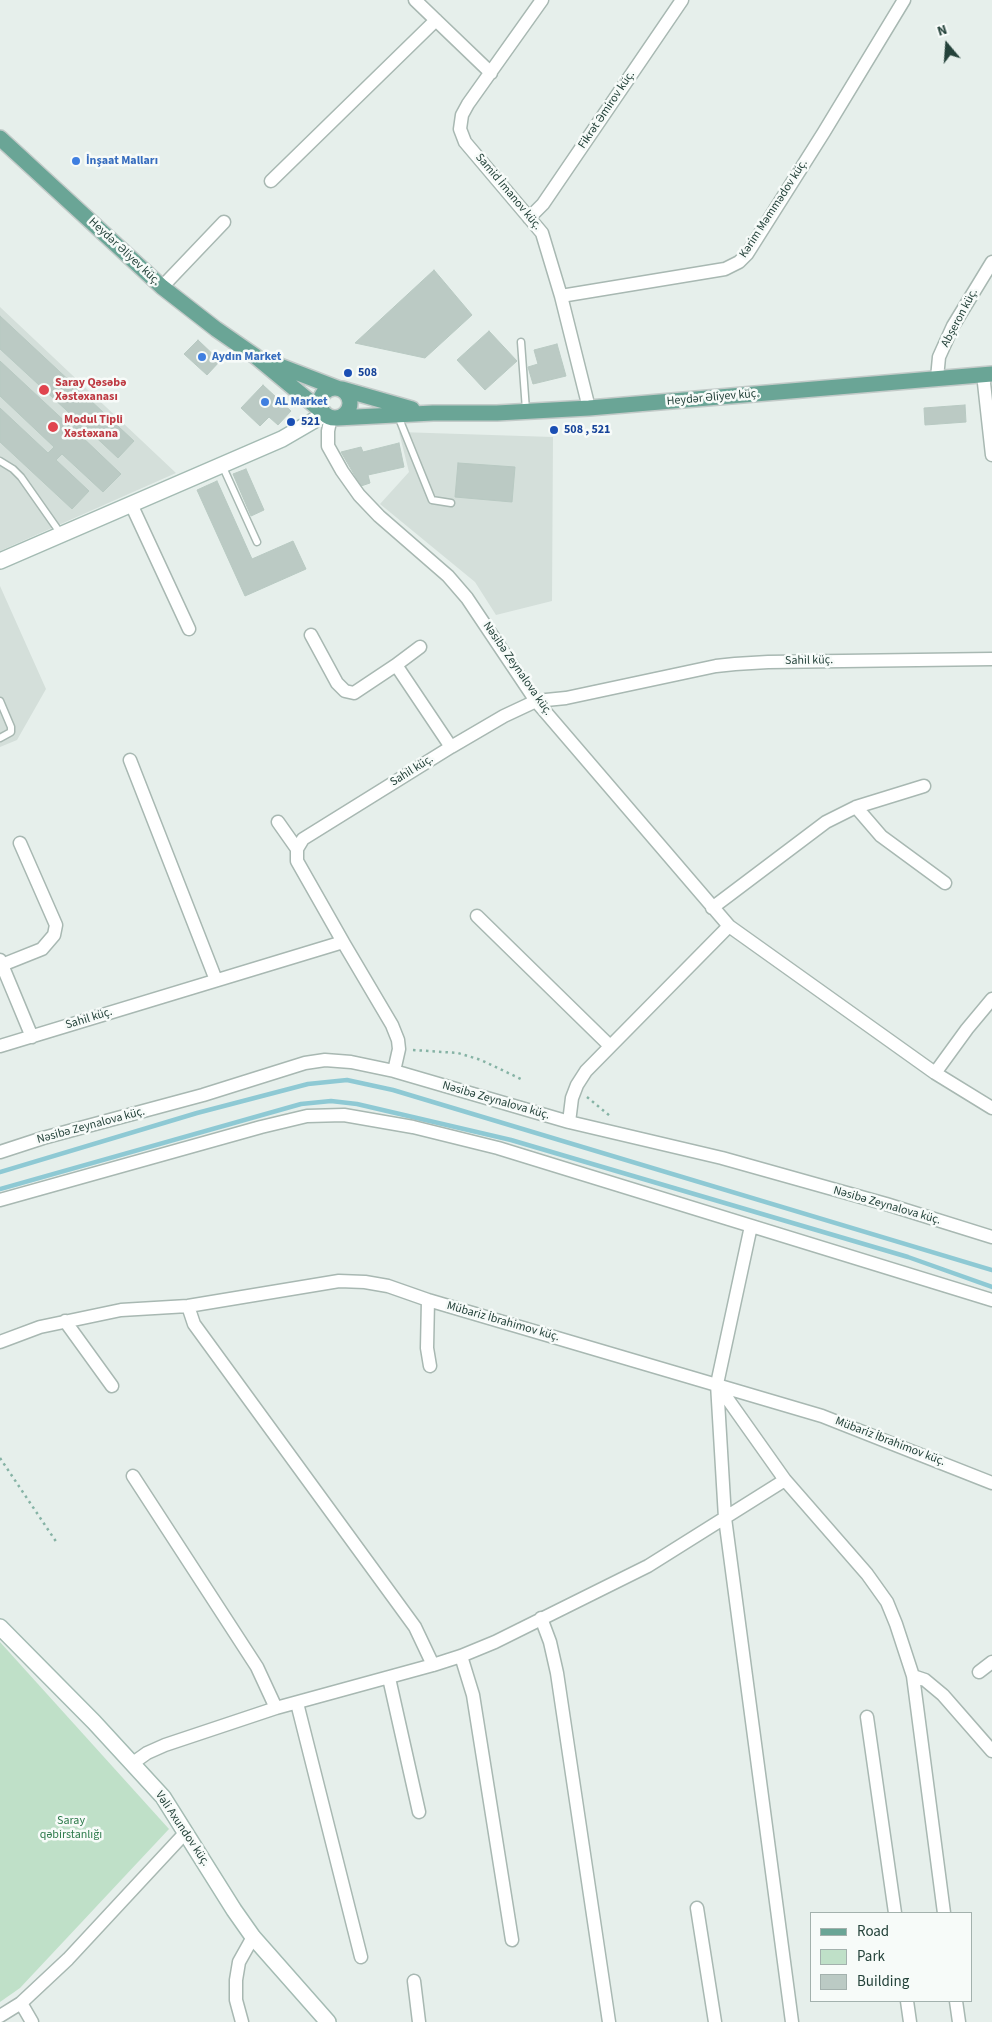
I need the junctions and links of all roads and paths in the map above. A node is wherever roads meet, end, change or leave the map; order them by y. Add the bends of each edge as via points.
1 (415, 0) edge
2 (542, 0) edge
3 (682, 0) edge
4 (904, 0) edge
5 (436, 20) junction
6 (491, 73) junction
7 (0, 138) edge
8 (271, 180) dead end
9 (530, 218) junction
10 (224, 222) dead end
11 (992, 262) edge
12 (162, 287) junction
13 (562, 296) junction
14 (521, 342) dead end
15 (255, 356) junction
16 (988, 374) edge
17 (937, 378) junction
18 (340, 389) junction
19 (589, 408) junction
20 (526, 412) junction
21 (433, 413) junction
22 (398, 415) junction
23 (331, 416) junction
24 (992, 455) edge
25 (0, 461) edge
26 (222, 464) junction
27 (131, 504) junction
28 (451, 504) dead end
29 (61, 534) junction
30 (257, 542) dead end
31 (0, 561) edge
32 (189, 629) dead end
33 (311, 635) dead end
34 (420, 647) dead end
35 (992, 659) edge
36 (396, 665) junction
37 (0, 701) edge
38 (536, 701) junction
39 (0, 738) edge
40 (451, 747) junction
41 (130, 760) dead end
42 (924, 786) dead end
43 (856, 807) junction
44 (278, 822) dead end
45 (20, 843) dead end
46 (297, 849) junction
47 (945, 883) dead end
48 (712, 908) junction
49 (477, 916) dead end
50 (729, 926) junction
51 (343, 942) junction
52 (1, 963) edge
53 (216, 980) junction
54 (992, 999) edge
55 (32, 1037) junction
56 (0, 1046) edge
57 (610, 1046) junction
58 (399, 1050) junction
59 (394, 1071) junction
60 (936, 1073) junction
61 (523, 1080) dead end
62 (577, 1085) junction
63 (992, 1108) edge
64 (614, 1118) dead end
65 (569, 1122) junction
66 (0, 1152) edge
67 (0, 1200) edge
68 (752, 1226) junction
69 (992, 1237) edge
70 (428, 1300) junction
71 (992, 1300) edge
72 (188, 1306) junction
73 (65, 1321) junction
74 (0, 1342) edge
75 (430, 1366) dead end
76 (717, 1384) junction
77 (112, 1386) dead end
78 (0, 1458) edge
79 (133, 1476) dead end
80 (786, 1480) junction
81 (992, 1483) edge
82 (725, 1518) junction
83 (57, 1543) dead end
84 (541, 1618) junction
85 (0, 1627) edge
86 (461, 1656) junction
87 (992, 1662) edge
88 (433, 1665) junction
89 (979, 1672) dead end
90 (913, 1676) junction
91 (389, 1678) junction
92 (297, 1703) junction
93 (276, 1708) junction
94 (867, 1717) dead end
95 (992, 1752) edge
96 (133, 1763) junction
97 (419, 1812) dead end
98 (186, 1832) junction
99 (697, 1908) dead end
100 (895, 1912) edge
101 (944, 1912) edge
102 (253, 1937) junction
103 (512, 1940) dead end
104 (362, 1957) dead end
105 (414, 1981) dead end
106 (907, 2002) edge
107 (956, 2002) edge
108 (20, 2003) junction
109 (0, 2016) edge
110 (32, 2022) edge
111 (242, 2022) edge
112 (328, 2022) edge
113 (419, 2022) edge
114 (609, 2022) edge
115 (715, 2022) edge
116 (792, 2022) edge
117 (910, 2022) edge
118 (958, 2022) edge

1 - 5 street
2 - 6 street, Samid İmanov küç.
3 - 9 street, Fikrət Əmirov küç.
4 - 13 street, Kərim Məmmədov küç. via 824,132 739,262 725,269
5 - 6 street
5 - 8 street
6 - 9 street, Samid İmanov küç. via 468,104 460,129 465,142
7 - 12 main road, Heydər Əliyev küç.
9 - 13 street, Samid İmanov küç. via 544,240
10 - 12 street
11 - 17 street, Abşeron küç. via 953,326 939,357
12 - 15 main road, Heydər Əliyev küç.
13 - 19 street, Samid İmanov küç.
14 - 20 lane
15 - 18 main road
15 - 23 main road
16 - 17 main road, Heydər Əliyev küç.
16 - 24 street
17 - 19 main road, Heydər Əliyev küç.
18 - 21 main road
18 - 23 main road via 325,392 321,397 320,403
18 - 23 main road via 347,394 350,406 343,416
19 - 20 main road, Heydər Əliyev küç.
20 - 21 main road, Heydər Əliyev küç.
21 - 22 main road
22 - 23 main road
22 - 28 lane via 432,500
23 - 26 street
23 - 38 street, Nəsibə Zeynalova küç. via 328,446 359,495 468,598
25 - 29 lane via 21,477
26 - 27 street
26 - 30 lane
27 - 29 street
27 - 32 street
29 - 31 street
33 - 36 street via 337,683 345,691 354,694
34 - 36 street
35 - 38 street, Sahil küç. via 735,664 566,698
36 - 40 street
37 - 39 lane via 11,727 11,732
38 - 40 street, Sahil küç.
38 - 48 street, Nəsibə Zeynalova küç.
40 - 46 street, Sahil küç. via 302,839
41 - 53 street
42 - 43 street
43 - 47 street via 881,836
43 - 48 street via 826,822
44 - 46 street
45 - 52 street via 56,925 54,935 42,949
46 - 51 street via 298,861
48 - 50 street, Nəsibə Zeynalova küç.
49 - 57 street
50 - 57 street
50 - 60 street, Nəsibə Zeynalova küç.
51 - 53 street, Sahil küç.
51 - 58 street via 392,1025
52 - 55 street
53 - 55 street, Sahil küç.
54 - 60 street
55 - 56 street, Sahil küç.
57 - 62 street
58 - 59 street
58 - 61 path via 458,1053
59 - 65 street, Nəsibə Zeynalova küç.
59 - 66 street, Nəsibə Zeynalova küç. via 351,1062 325,1060 304,1063
60 - 63 street, Nəsibə Zeynalova küç.
62 - 64 path via 591,1102
62 - 65 street
65 - 69 street, Nəsibə Zeynalova küç. via 722,1158
67 - 68 street via 261,1126 307,1116 344,1116 413,1127 498,1148
68 - 71 street
68 - 76 street
70 - 72 street, Mübariz İbrahimov küç. via 388,1286 339,1281
70 - 75 street
70 - 76 street, Mübariz İbrahimov küç.
72 - 73 street, Mübariz İbrahimov küç. via 121,1310
72 - 88 street via 194,1324 414,1627
73 - 74 street, Mübariz İbrahimov küç.
73 - 77 street
76 - 80 street
76 - 81 street, Mübariz İbrahimov küç. via 822,1416
76 - 82 street
78 - 83 path
79 - 93 street via 257,1667
80 - 82 street
80 - 90 street via 887,1602
82 - 84 street via 648,1566
82 - 116 street
84 - 86 street
84 - 114 street via 557,1673
85 - 96 street, Vəli Axundov küç.
86 - 88 street
86 - 103 street via 473,1695
87 - 89 street
88 - 91 street
90 - 95 street via 925,1680 943,1695
90 - 101 street
91 - 92 street
91 - 97 street
92 - 93 street
92 - 104 street
93 - 96 street via 165,1745
94 - 100 street
96 - 98 street, Vəli Axundov küç. via 163,1797
98 - 102 street, Vəli Axundov küç.
98 - 108 street via 68,1959
99 - 115 street
102 - 111 street via 239,1962 236,1980 236,2000
102 - 112 street, Vəli Axundov küç.
105 - 113 street
106 - 117 street
107 - 118 street
108 - 109 street
108 - 110 street

